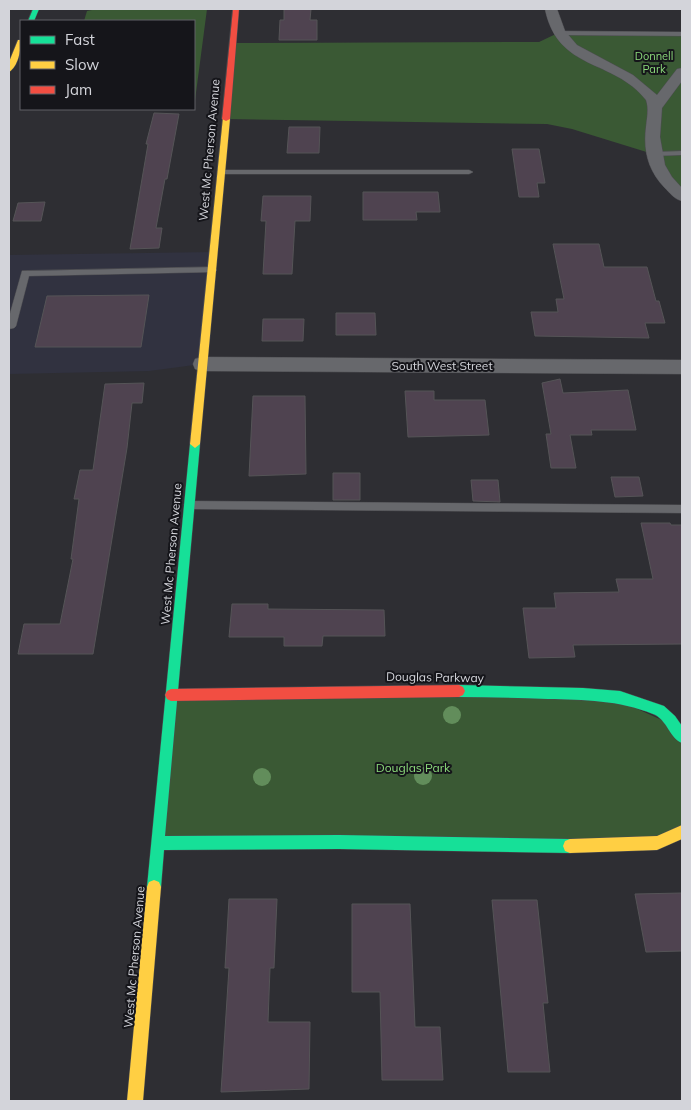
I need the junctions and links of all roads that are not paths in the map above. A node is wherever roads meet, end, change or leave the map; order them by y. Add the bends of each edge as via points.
1 (236, 9) edge
2 (551, 9) edge
3 (558, 33) junction
4 (682, 34) edge
5 (20, 44) edge
6 (9, 70) edge
7 (682, 72) edge
8 (656, 108) junction
9 (682, 153) edge
10 (654, 154) junction
11 (222, 172) junction
12 (469, 172) dead end
13 (682, 196) edge
14 (212, 270) junction
15 (11, 326) dead end
16 (202, 364) junction
17 (682, 367) edge
18 (189, 505) junction
19 (682, 510) edge
20 (171, 695) junction
21 (682, 737) edge
22 (682, 832) edge
23 (158, 843) junction
24 (135, 1101) edge

1 - 11 street, West Mc Pherson Avenue
2 - 3 street
3 - 4 lane
3 - 8 street via 572,48 643,88
5 - 6 street
7 - 8 street
8 - 10 street
9 - 10 lane
10 - 13 street via 663,177
11 - 12 lane
11 - 14 street, West Mc Pherson Avenue
14 - 15 lane via 25,273
14 - 16 street, West Mc Pherson Avenue
16 - 17 street, South West Street
16 - 18 street, West Mc Pherson Avenue
18 - 19 lane
18 - 20 street, West Mc Pherson Avenue
20 - 21 street, Douglas Parkway via 405,690 608,695 657,708 677,726
20 - 23 street, West Mc Pherson Avenue
22 - 23 street via 657,843 560,846
23 - 24 street, West Mc Pherson Avenue

